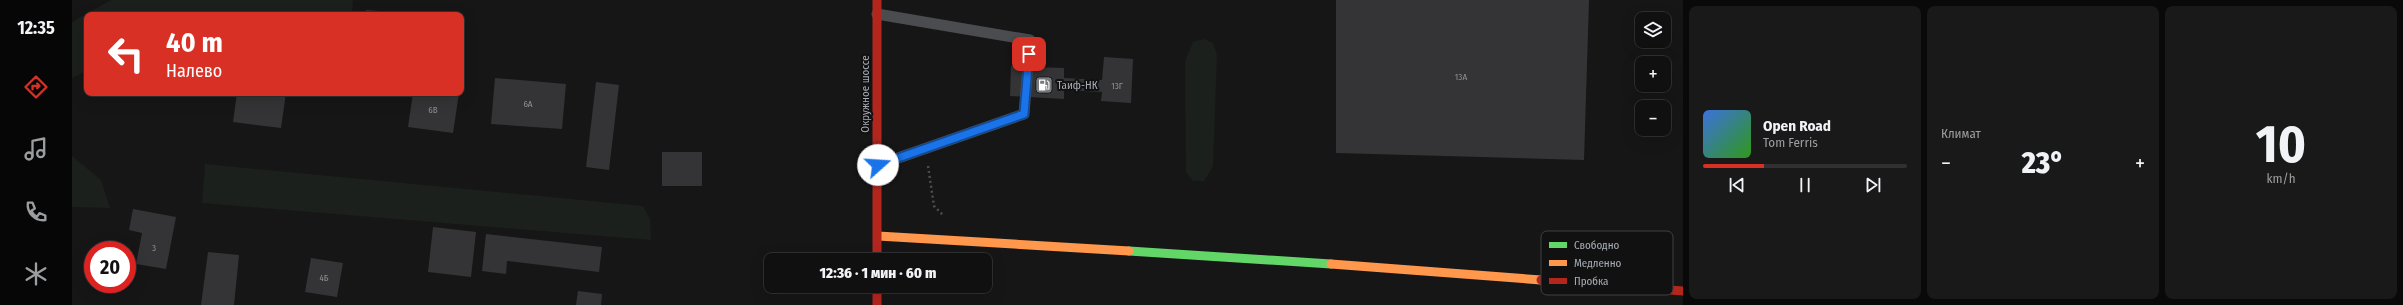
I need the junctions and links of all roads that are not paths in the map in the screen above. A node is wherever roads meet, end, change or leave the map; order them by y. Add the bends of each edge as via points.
1 (877, 0) edge
2 (877, 14) junction
3 (878, 165) junction
4 (878, 236) junction
5 (877, 253) edge
6 (1541, 280) edge
7 (1673, 290) edge
8 (1683, 291) edge
9 (877, 293) edge
10 (877, 305) edge

1 - 2 street, Окружное шоссе
2 - 3 street, Окружное шоссе
2 - 3 lane via 1030,40 1024,114
3 - 4 street, Окружное шоссе
4 - 5 street, Окружное шоссе
4 - 6 street via 1273,260
7 - 8 street
9 - 10 street

